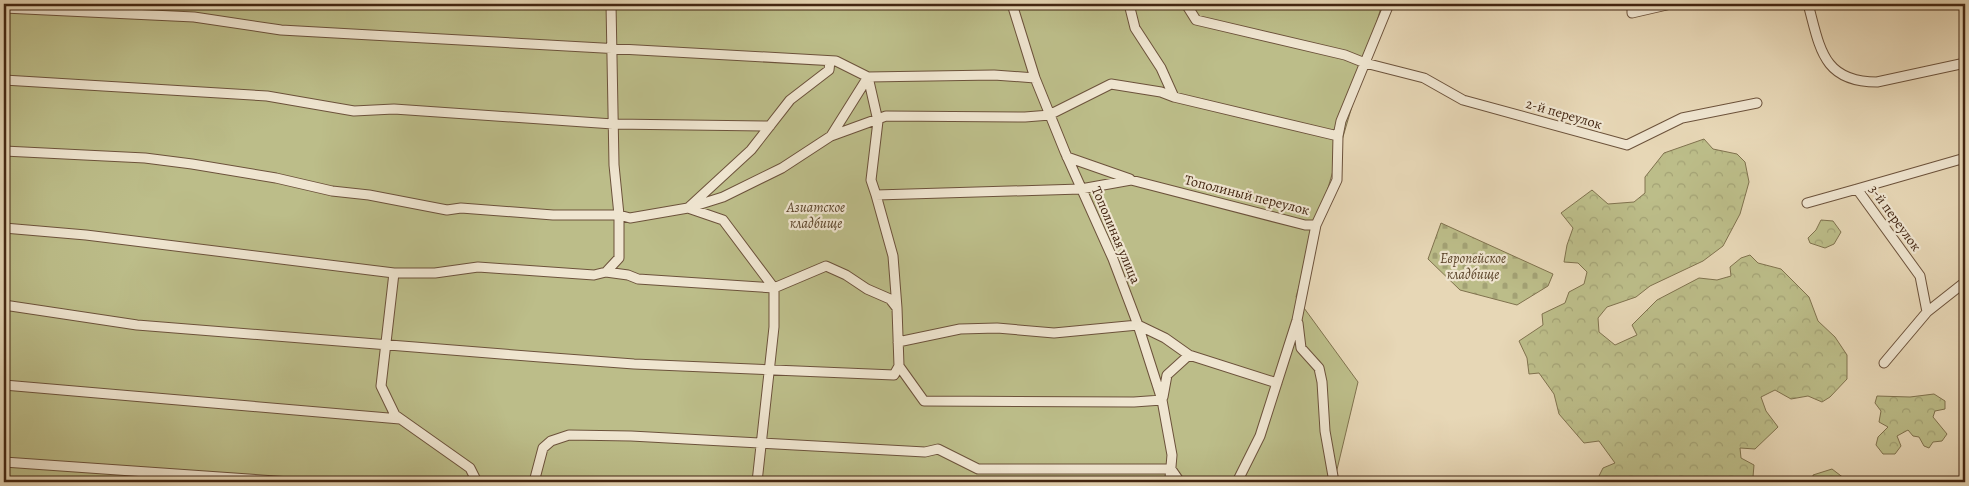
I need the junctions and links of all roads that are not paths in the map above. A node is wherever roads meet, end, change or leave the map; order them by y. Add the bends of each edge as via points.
1 (611, 4) edge
2 (1012, 4) edge
3 (1129, 4) edge
4 (1186, 4) edge
5 (1390, 4) edge
6 (1671, 4) edge
7 (1808, 4) edge
8 (4, 8) edge
9 (1632, 8) edge
10 (612, 49) junction
11 (830, 61) junction
12 (1365, 63) junction
13 (1965, 63) edge
14 (868, 77) junction
15 (1035, 78) junction
16 (4, 80) edge
17 (1174, 97) junction
18 (1757, 103) dead end
19 (1051, 114) junction
20 (878, 120) junction
21 (613, 124) junction
22 (770, 126) junction
23 (831, 136) junction
24 (1338, 136) junction
25 (4, 151) edge
26 (1067, 157) junction
27 (1965, 158) edge
28 (1131, 180) junction
29 (1081, 189) junction
30 (1857, 189) junction
31 (876, 195) junction
32 (1807, 203) dead end
33 (688, 208) junction
34 (620, 214) junction
35 (1316, 225) junction
36 (4, 228) edge
37 (620, 258) junction
38 (606, 272) junction
39 (394, 273) junction
40 (628, 275) junction
41 (1965, 282) edge
42 (774, 288) junction
43 (4, 305) edge
44 (897, 308) junction
45 (1927, 312) junction
46 (1297, 320) junction
47 (1138, 325) junction
48 (898, 342) junction
49 (385, 344) junction
50 (1189, 355) junction
51 (1884, 363) dead end
52 (899, 366) junction
53 (768, 370) junction
54 (1277, 383) junction
55 (4, 385) edge
56 (1162, 400) junction
57 (401, 419) junction
58 (760, 442) junction
59 (4, 462) edge
60 (1171, 469) junction
61 (290, 482) edge
62 (478, 482) edge
63 (534, 482) edge
64 (757, 482) edge
65 (1165, 482) edge
66 (1180, 482) edge
67 (1237, 482) edge
68 (1334, 482) edge

1 - 10 street
2 - 15 street, Тополиная улица
3 - 17 street via 1135,28
4 - 12 street, 2-й переулок via 1196,20 1345,55
5 - 12 street
6 - 9 street
7 - 13 street via 1820,48 1830,66 1848,78 1877,82
8 - 10 street via 194,17 281,30
10 - 11 street
10 - 21 street
11 - 14 street
11 - 22 street via 828,70 790,100
12 - 18 street, 2-й переулок via 1424,78 1463,100 1627,145 1682,118
12 - 24 street
14 - 15 street
14 - 20 street
14 - 23 street
15 - 19 street, Тополиная улица
16 - 21 street via 267,96 354,111 394,109
17 - 19 street via 1111,84
17 - 24 street
19 - 20 street via 1025,117 886,116
19 - 26 street, Тополиная улица
20 - 23 street
20 - 31 street via 871,180
21 - 22 street
21 - 34 street
22 - 33 street via 751,150
23 - 33 street via 782,168 723,196
24 - 35 street via 1337,180
25 - 34 street via 145,158 192,164 447,210 461,208 552,215
26 - 28 street, Тополиный переулок
26 - 29 street, Тополиная улица
27 - 30 street, 3-й переулок
28 - 29 street, Тополиный переулок
28 - 35 street, Тополиный переулок via 1305,225
29 - 31 street, Тополиный переулок
29 - 47 street, Тополиная улица
30 - 32 street
30 - 45 street, 3-й переулок via 1920,276
31 - 44 street via 893,256
33 - 34 street via 630,218
33 - 42 street via 723,220
34 - 37 street
35 - 46 street, Тополиный переулок
36 - 39 street via 114,238
37 - 38 street
37 - 40 street
38 - 39 street via 594,275 478,267 435,273
38 - 40 street
39 - 49 street
40 - 42 street via 638,279
41 - 45 street
42 - 44 street via 826,266 890,299
42 - 53 street via 774,327
43 - 49 street via 136,325
44 - 48 street
45 - 51 street
46 - 54 street, Тополиный переулок
46 - 68 street via 1301,348 1318,368 1322,382 1325,431
47 - 48 street via 1054,333 997,328 960,329
47 - 50 street
47 - 56 street, Тополиная улица
48 - 52 street
49 - 53 street via 634,364
49 - 57 street via 381,386 395,415
50 - 54 street
50 - 56 street via 1167,375
52 - 53 street via 894,375
52 - 56 street via 924,401
53 - 58 street
54 - 67 street, Тополиный переулок via 1260,436
55 - 57 street
56 - 60 street, Тополиная улица via 1170,439
57 - 62 street via 470,468
58 - 60 street via 926,452 938,449 978,470
58 - 63 street via 569,435 551,440 543,448
58 - 64 street
59 - 61 street
60 - 65 street, Тополиная улица via 1170,478
60 - 66 street

